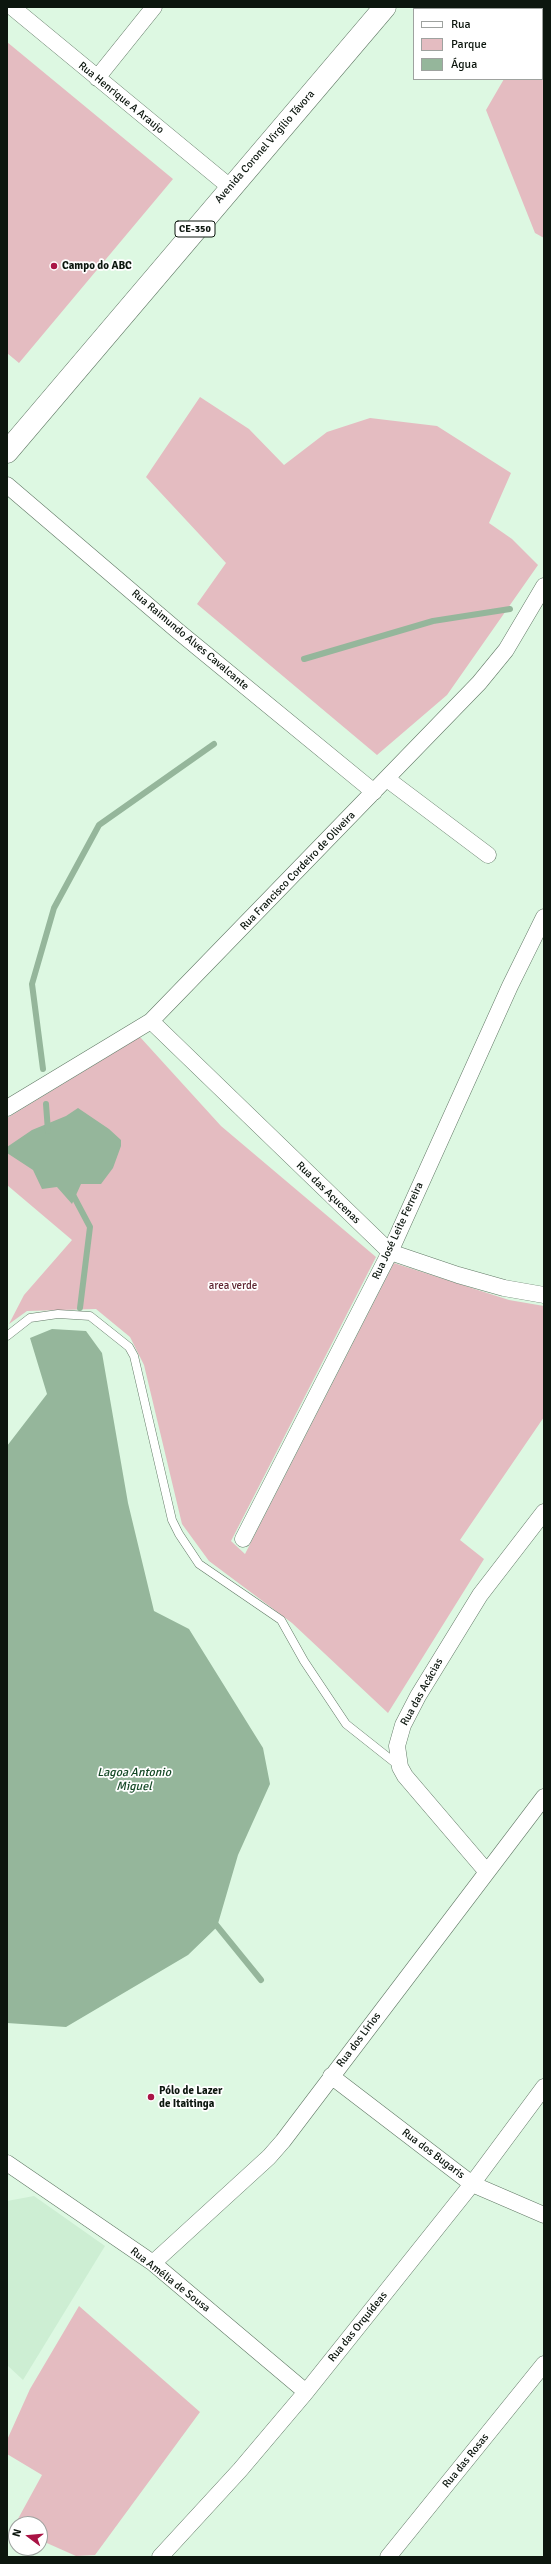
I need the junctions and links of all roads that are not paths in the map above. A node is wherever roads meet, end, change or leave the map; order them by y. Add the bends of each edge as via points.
1 (12, 7) edge
2 (154, 7) edge
3 (385, 7) edge
4 (98, 78) junction
5 (230, 187) junction
6 (7, 452) edge
7 (7, 485) edge
8 (544, 586) edge
9 (386, 780) junction
10 (374, 792) junction
11 (488, 855) dead end
12 (544, 917) edge
13 (151, 1021) junction
14 (7, 1108) edge
15 (390, 1252) junction
16 (544, 1294) edge
17 (7, 1336) edge
18 (544, 1512) edge
19 (243, 1539) dead end
20 (400, 1767) junction
21 (544, 1797) edge
22 (487, 1872) junction
23 (331, 2076) junction
24 (544, 2087) edge
25 (7, 2162) edge
26 (472, 2184) junction
27 (544, 2215) edge
28 (153, 2263) junction
29 (544, 2364) edge
30 (306, 2392) junction
31 (160, 2557) edge
32 (388, 2557) edge

1 - 4 street, Rua Henrique A Araujo
2 - 4 street
3 - 5 main road, Avenida Coronel Virgílio Távora / CE-350
4 - 5 street, Rua Henrique A Araujo
5 - 6 main road, Avenida Coronel Virgílio Távora / CE-350
7 - 10 street, Rua Raimundo Alves Cavalcante via 179,632
8 - 9 street, Rua Francisco Cordeiro de Oliveira via 506,650 479,683
9 - 10 street, Rua Francisco Cordeiro de Oliveira
9 - 11 street
10 - 13 street, Rua Francisco Cordeiro de Oliveira
12 - 15 street, Rua José Leite Ferreira via 510,986
13 - 14 street, Rua Francisco Cordeiro de Oliveira
13 - 15 street, Rua das Açucenas
15 - 16 street, Rua das Açucenas via 504,1288
15 - 19 street, Rua José Leite Ferreira
17 - 20 lane via 30,1318 58,1314 90,1316 129,1347 134,1356 172,1520 179,1534 199,1564 281,1620 304,1662 346,1724
18 - 20 street, Rua das Acácias via 480,1596 418,1696 403,1725 396,1746
20 - 22 street, Rua das Acácias
21 - 22 street, Rua dos Lírios
22 - 23 street, Rua dos Lírios
23 - 26 street, Rua dos Bugaris
23 - 28 street, Rua dos Lírios via 269,2157
24 - 26 street, Rua das Orquídeas
25 - 28 street, Rua Amélia de Sousa
26 - 27 street, Rua dos Bugaris
26 - 30 street, Rua das Orquídeas
28 - 30 street, Rua Amélia de Sousa
29 - 32 street, Rua das Rosas
30 - 31 street, Rua das Orquídeas via 240,2470

